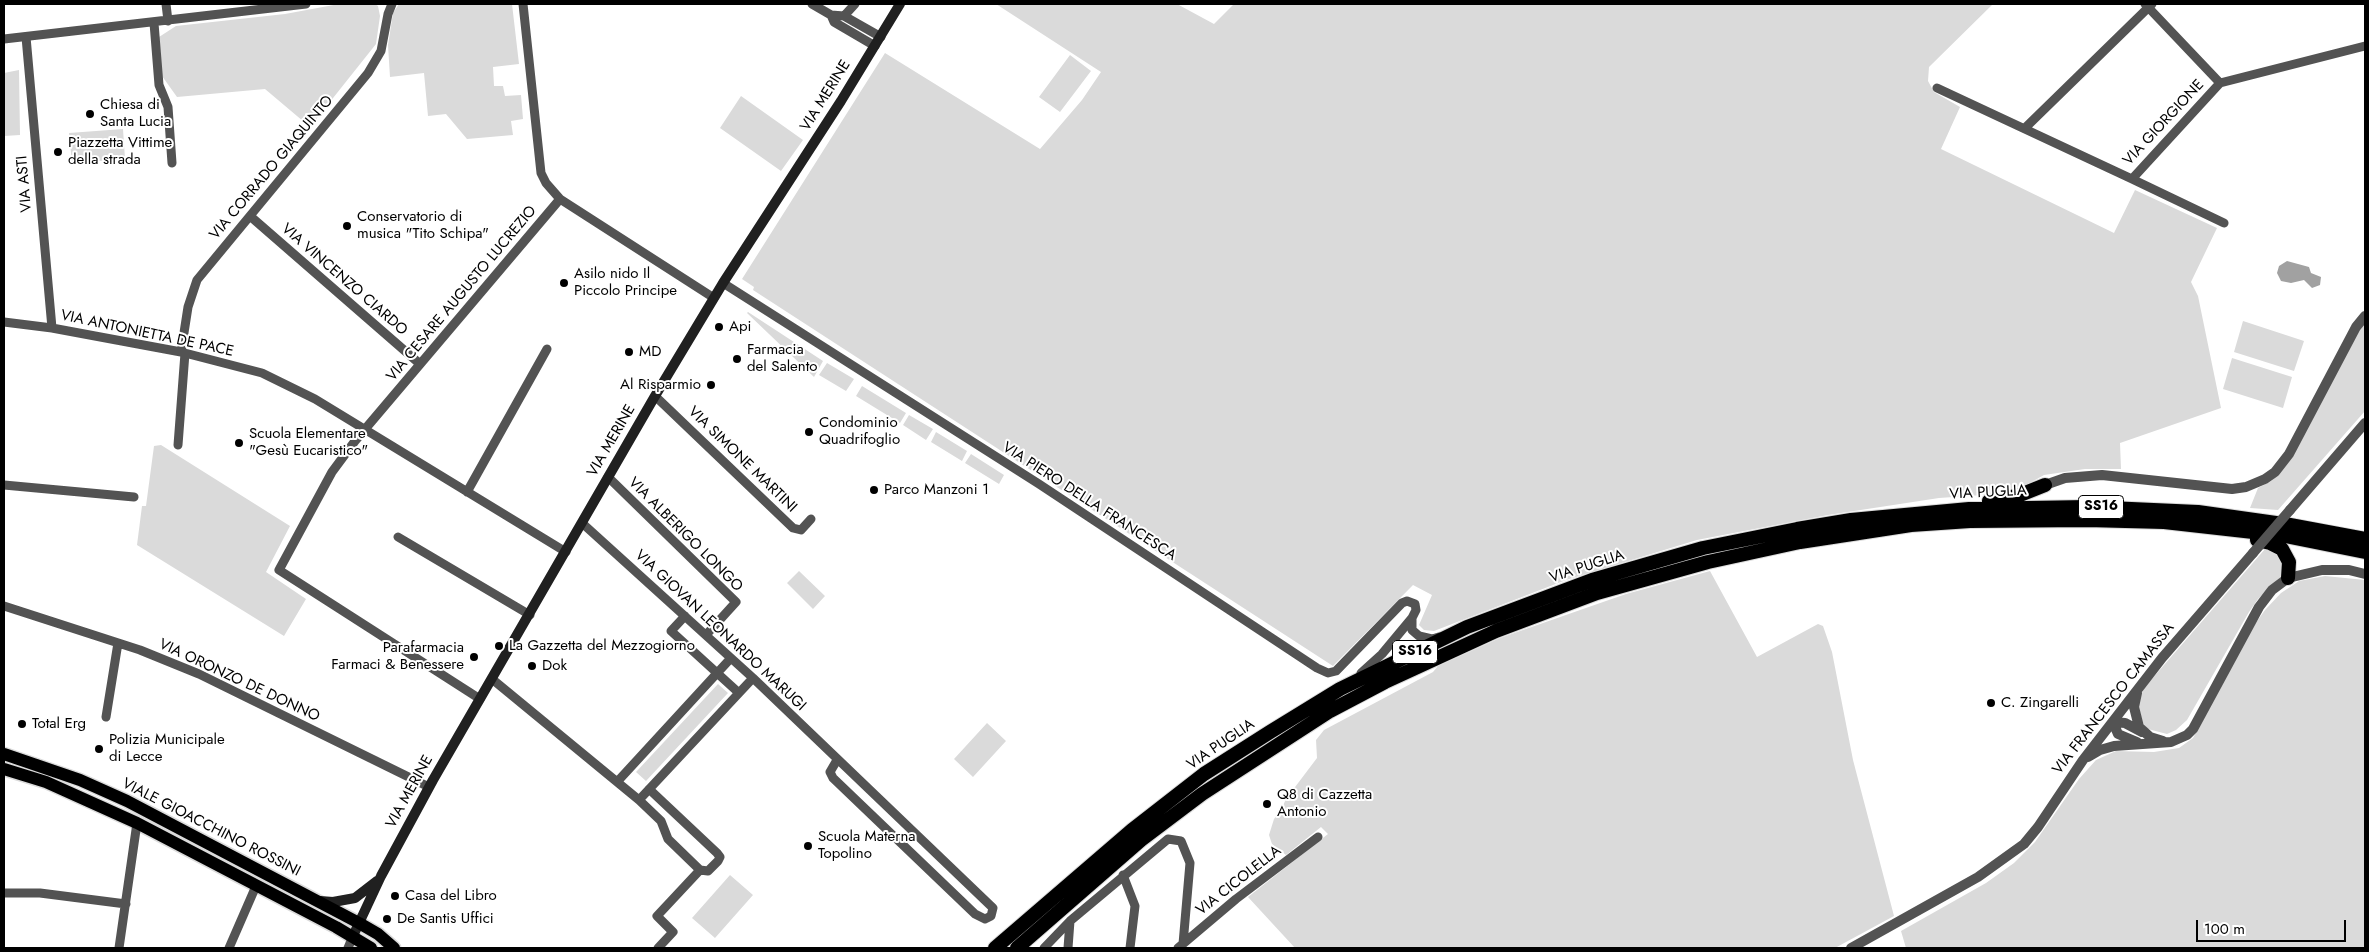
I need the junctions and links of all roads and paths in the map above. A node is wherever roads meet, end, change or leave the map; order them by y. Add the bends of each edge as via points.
1 (166, 4) edge
2 (306, 4) edge
3 (392, 4) edge
4 (523, 4) edge
5 (812, 4) edge
6 (832, 4) edge
7 (855, 4) edge
8 (900, 4) edge
9 (2148, 5) edge
10 (827, 13) junction
11 (844, 16) junction
12 (168, 21) junction
13 (154, 23) junction
14 (26, 37) junction
15 (881, 37) junction
16 (4, 39) edge
17 (875, 46) junction
18 (2365, 46) edge
19 (2220, 83) junction
20 (1936, 88) dead end
21 (2025, 128) junction
22 (172, 163) dead end
23 (2132, 179) junction
24 (560, 199) junction
25 (250, 216) junction
26 (2224, 223) dead end
27 (723, 283) junction
28 (714, 298) junction
29 (2365, 316) edge
30 (4, 322) edge
31 (52, 328) junction
32 (547, 350) dead end
33 (183, 352) junction
34 (420, 364) junction
35 (655, 396) junction
36 (2365, 423) edge
37 (365, 429) junction
38 (178, 445) dead end
39 (608, 478) junction
40 (4, 485) edge
41 (2045, 485) joint
42 (467, 492) junction
43 (134, 497) dead end
44 (1910, 514) junction
45 (811, 519) dead end
46 (2164, 522) junction
47 (582, 523) junction
48 (398, 537) dead end
49 (2365, 539) edge
50 (566, 552) junction
51 (2365, 552) edge
52 (2365, 574) edge
53 (2288, 578) junction
54 (4, 606) edge
55 (530, 615) junction
56 (685, 616) junction
57 (1412, 618) junction
58 (1467, 627) junction
59 (706, 635) junction
60 (118, 643) junction
61 (731, 658) junction
62 (717, 673) junction
63 (753, 678) junction
64 (492, 679) junction
65 (2142, 684) junction
66 (1340, 689) junction
67 (739, 693) junction
68 (480, 699) junction
69 (106, 717) dead end
70 (2113, 722) junction
71 (2144, 733) junction
72 (2171, 742) junction
73 (2148, 744) junction
74 (4, 754) edge
75 (837, 760) junction
76 (2083, 760) junction
77 (4, 769) edge
78 (618, 782) junction
79 (429, 787) junction
80 (649, 789) junction
81 (639, 800) junction
82 (902, 822) junction
83 (137, 823) junction
84 (889, 832) junction
85 (1318, 837) dead end
86 (700, 870) junction
87 (1123, 875) junction
88 (382, 876) junction
89 (256, 886) junction
90 (4, 893) edge
91 (318, 901) junction
92 (126, 904) junction
93 (1070, 921) junction
94 (359, 923) junction
95 (350, 942) edge
96 (1180, 946) edge
97 (119, 948) edge
98 (229, 948) edge
99 (371, 948) edge
100 (394, 948) edge
101 (658, 948) edge
102 (995, 948) edge
103 (1017, 948) edge
104 (1044, 948) edge
105 (1068, 948) edge
106 (1130, 948) edge
107 (1852, 948) edge

1 - 12 street
2 - 12 street
3 - 25 street, VIA CORRADO GIAQUINTO via 381,51 368,73
4 - 24 street via 541,173
5 - 10 street
6 - 10 street
7 - 11 street
8 - 15 main road, VIA MERINE
9 - 19 street
9 - 21 street
10 - 11 street
10 - 17 street via 834,22
11 - 15 street
12 - 13 street
13 - 14 street
13 - 22 street via 158,85 168,108
14 - 16 street
14 - 31 street, VIA ASTI
15 - 17 main road, VIA MERINE
17 - 27 main road, VIA MERINE
18 - 19 street, VIA GIORGIONE
19 - 23 street, VIA GIORGIONE
20 - 21 street, VIA GIORGIONE
21 - 23 street, VIA GIORGIONE
23 - 26 street
24 - 28 street
24 - 34 street, VIA CESARE AUGUSTO LUCREZIO
25 - 33 street, VIA CORRADO GIAQUINTO via 197,280 188,307
25 - 34 street, VIA VINCENZO CIARDO
27 - 28 main road, VIA MERINE
27 - 57 street, VIA PIERO DELLA FRANCESCA via 1039,484 1317,668 1328,673 1336,671 1407,601 1415,604
28 - 35 main road, VIA MERINE
29 - 41 street via 2356,327 2289,454 2265,479 2232,489 2120,475 2082,476
30 - 31 street, VIA ANTONIETTA DE PACE
31 - 33 street, VIA ANTONIETTA DE PACE
32 - 42 street
33 - 37 street, VIA ANTONIETTA DE PACE via 262,373
33 - 38 street, VIA CORRADO GIAQUINTO
34 - 37 street, VIA CESARE AUGUSTO LUCREZIO
35 - 39 main road, VIA MERINE
35 - 45 street, VIA SIMONE MARTINI via 793,528 801,530
36 - 65 street, VIA FRANCESCO CAMASSA, bridge
37 - 42 street, VIA ANTONIETTA DE PACE
37 - 68 street, VIA CESARE AUGUSTO LUCREZIO via 332,472 279,570
39 - 47 main road, VIA MERINE
39 - 59 street, VIA ALBERIGO LONGO via 736,602
40 - 43 street
41 - 44 highway via 2004,499 1925,508
42 - 50 street, VIA ANTONIETTA DE PACE
44 - 49 highway, VIA PUGLIA / SS16 via 2014,507 2198,512
44 - 58 highway, VIA PUGLIA / SS16 via 1806,527 1703,548 1592,580
46 - 51 highway, VIA PUGLIA / SS16 via 2280,535
46 - 53 highway via 2171,529 2276,545 2289,562
46 - 103 highway, VIA PUGLIA / SS16 via 2015,520 1911,525 1800,542 1708,562 1597,593 1496,631 1330,711 1202,794 1149,834
47 - 50 main road, VIA MERINE
47 - 56 street, VIA GIOVAN LEONARDO MARUGI
48 - 55 street
50 - 55 main road, VIA MERINE
52 - 53 street via 2349,570 2322,570
53 - 72 street via 2258,607 2193,729 2188,735
54 - 60 street, VIA ORONZO DE DONNO
55 - 64 main road, VIA MERINE
56 - 59 street, VIA GIOVAN LEONARDO MARUGI
56 - 62 street via 671,631
57 - 58 street, VIA PIERO DELLA FRANCESCA via 1412,630 1419,636 1432,639
57 - 66 street via 1370,667
58 - 66 highway, VIA PUGLIA / SS16
59 - 61 street, VIA GIOVAN LEONARDO MARUGI
60 - 69 street
60 - 79 street, VIA ORONZO DE DONNO via 199,674
61 - 62 street
61 - 63 street, VIA GIOVAN LEONARDO MARUGI
62 - 67 street
62 - 78 street
63 - 67 street
63 - 75 street, VIA GIOVAN LEONARDO MARUGI
64 - 68 main road, VIA MERINE
64 - 78 street
65 - 70 street, VIA FRANCESCO CAMASSA
65 - 71 street via 2134,707 2139,727
66 - 102 highway, VIA PUGLIA / SS16 via 1204,774 1132,830
67 - 80 street
68 - 79 main road, VIA MERINE
70 - 71 street via 2125,723
70 - 73 street via 2118,734 2131,741
70 - 76 street, VIA FRANCESCO CAMASSA
71 - 72 street
72 - 73 street
73 - 76 street via 2107,748
74 - 91 main road, VIALE GIOACCHINO ROSSINI via 80,780 126,801
75 - 82 street, VIA GIOVAN LEONARDO MARUGI
75 - 84 street, VIA GIOVAN LEONARDO MARUGI via 830,772 832,778
76 - 107 street, VIA FRANCESCO CAMASSA via 2024,844 1978,877
77 - 83 main road, VIALE GIOACCHINO ROSSINI via 53,785
78 - 81 street
79 - 88 main road, VIA MERINE
80 - 81 street
80 - 86 street via 720,857 708,871
81 - 86 street via 661,822 668,839
82 - 84 street
82 - 84 street, VIA GIOVAN LEONARDO MARUGI via 992,908 991,916 985,919 974,914
83 - 89 main road, VIALE GIOACCHINO ROSSINI
83 - 92 street
85 - 96 street, VIA CICOLELLA via 1236,898
86 - 101 street via 657,916 673,932
87 - 93 street
87 - 96 street via 1168,839 1181,840 1190,863
87 - 106 street via 1135,906
88 - 91 main road, VIA MERINE via 354,898
88 - 94 main road, VIA MERINE
89 - 95 main road, VIALE GIOACCHINO ROSSINI
89 - 98 street
90 - 92 street via 40,893
91 - 94 main road, VIALE GIOACCHINO ROSSINI
92 - 97 street
93 - 104 street
93 - 105 street
94 - 95 main road, VIA MERINE
94 - 100 main road, VIALE GIOACCHINO ROSSINI
95 - 99 main road, VIALE GIOACCHINO ROSSINI

